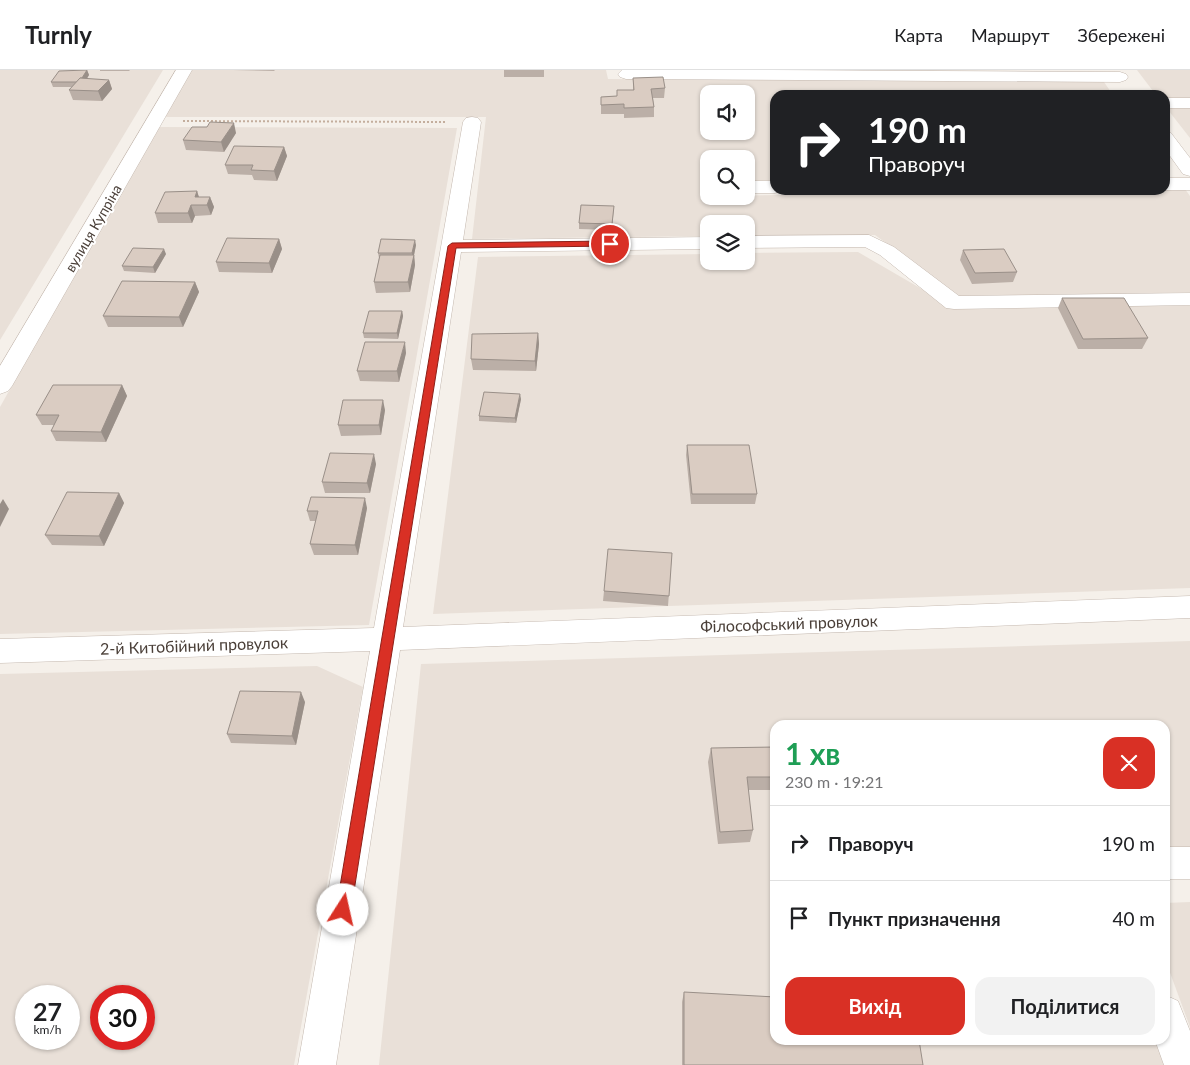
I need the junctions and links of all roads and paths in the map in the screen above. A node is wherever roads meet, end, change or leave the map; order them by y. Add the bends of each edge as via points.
1 (184, 70) edge
2 (626, 74) dead end
3 (1121, 79) edge
4 (1170, 103) edge
5 (1190, 103) edge
6 (156, 121) junction
7 (472, 122) joint
8 (1170, 144) edge
9 (1190, 170) edge
10 (1170, 184) edge
11 (1190, 184) edge
12 (770, 187) edge
13 (755, 188) edge
14 (755, 242) edge
15 (700, 243) edge
16 (452, 246) junction
17 (1190, 299) edge
18 (0, 386) edge
19 (1190, 607) edge
20 (388, 639) junction
21 (0, 651) edge
22 (1170, 863) edge
23 (1190, 863) edge
24 (1170, 1028) edge
25 (318, 1065) edge
26 (1183, 1065) edge

1 - 6 street, вулиця Купріна
2 - 3 street
4 - 5 street
6 - 7 path
6 - 18 street, вулиця Купріна
7 - 16 street
8 - 9 street
10 - 11 street
12 - 13 street
14 - 17 street via 869,241 887,251 954,303
15 - 16 street
16 - 20 street
19 - 20 street, Філософський провулок
20 - 21 street, 2-й Китобійний провулок
20 - 25 street
22 - 23 street
24 - 26 street

